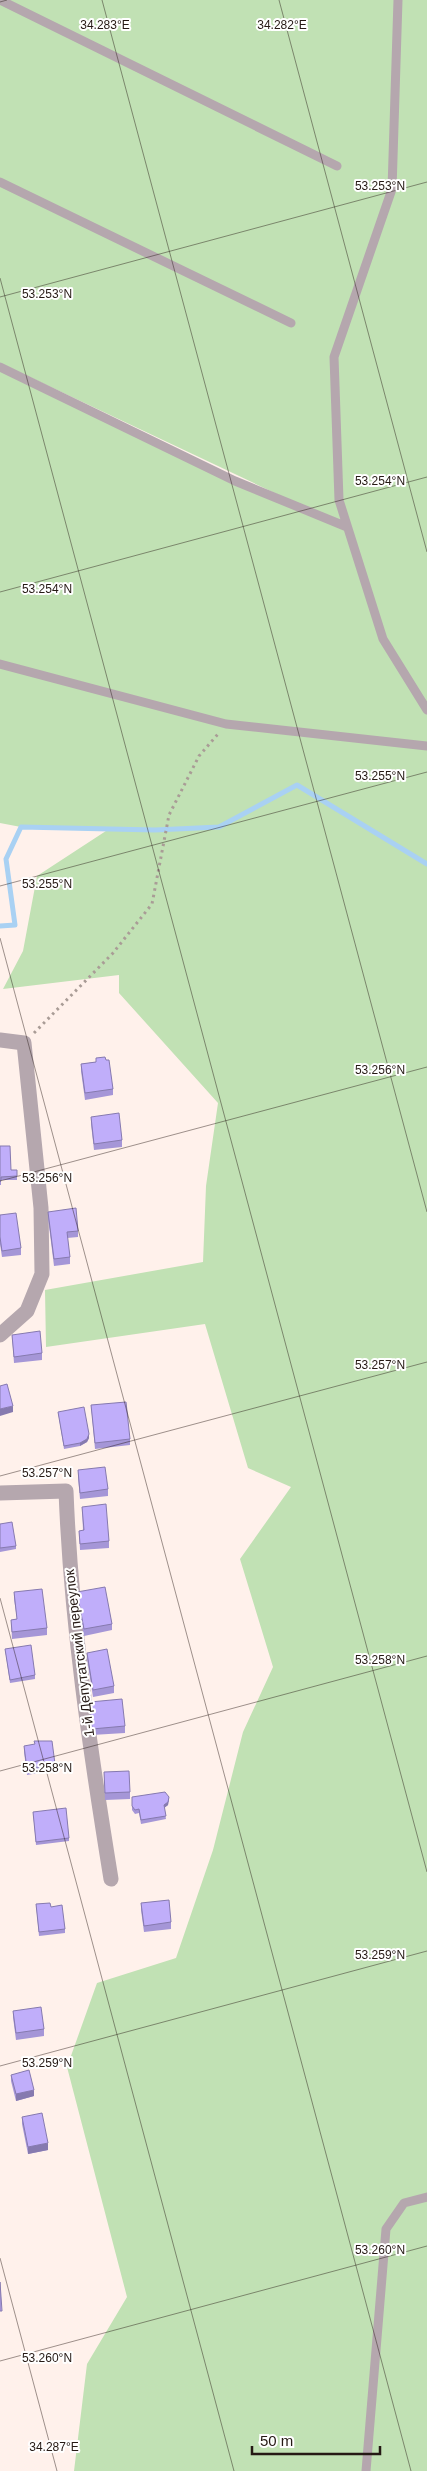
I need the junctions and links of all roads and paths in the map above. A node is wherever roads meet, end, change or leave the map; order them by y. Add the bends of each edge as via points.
1 (0, 0) edge
2 (398, 0) edge
3 (337, 166) dead end
4 (0, 182) edge
5 (291, 323) dead end
6 (0, 368) edge
7 (348, 527) junction
8 (0, 664) edge
9 (427, 710) edge
10 (226, 724) junction
11 (427, 746) edge
12 (0, 1040) edge
13 (24, 1043) junction
14 (0, 1335) edge
15 (0, 1493) edge
16 (111, 1878) dead end
17 (427, 2197) edge
18 (366, 2471) edge

1 - 3 lane
2 - 7 lane via 392,189 334,357 338,500
4 - 5 lane
6 - 7 lane via 236,481
7 - 9 lane via 384,639
8 - 10 lane
10 - 11 lane
10 - 13 path via 199,756 169,818 152,904 114,953
12 - 13 street
13 - 14 street via 41,1208 42,1274 27,1311
15 - 16 street, 1-й Депутатский переулок via 66,1491 75,1638
17 - 18 lane via 404,2203 386,2228

